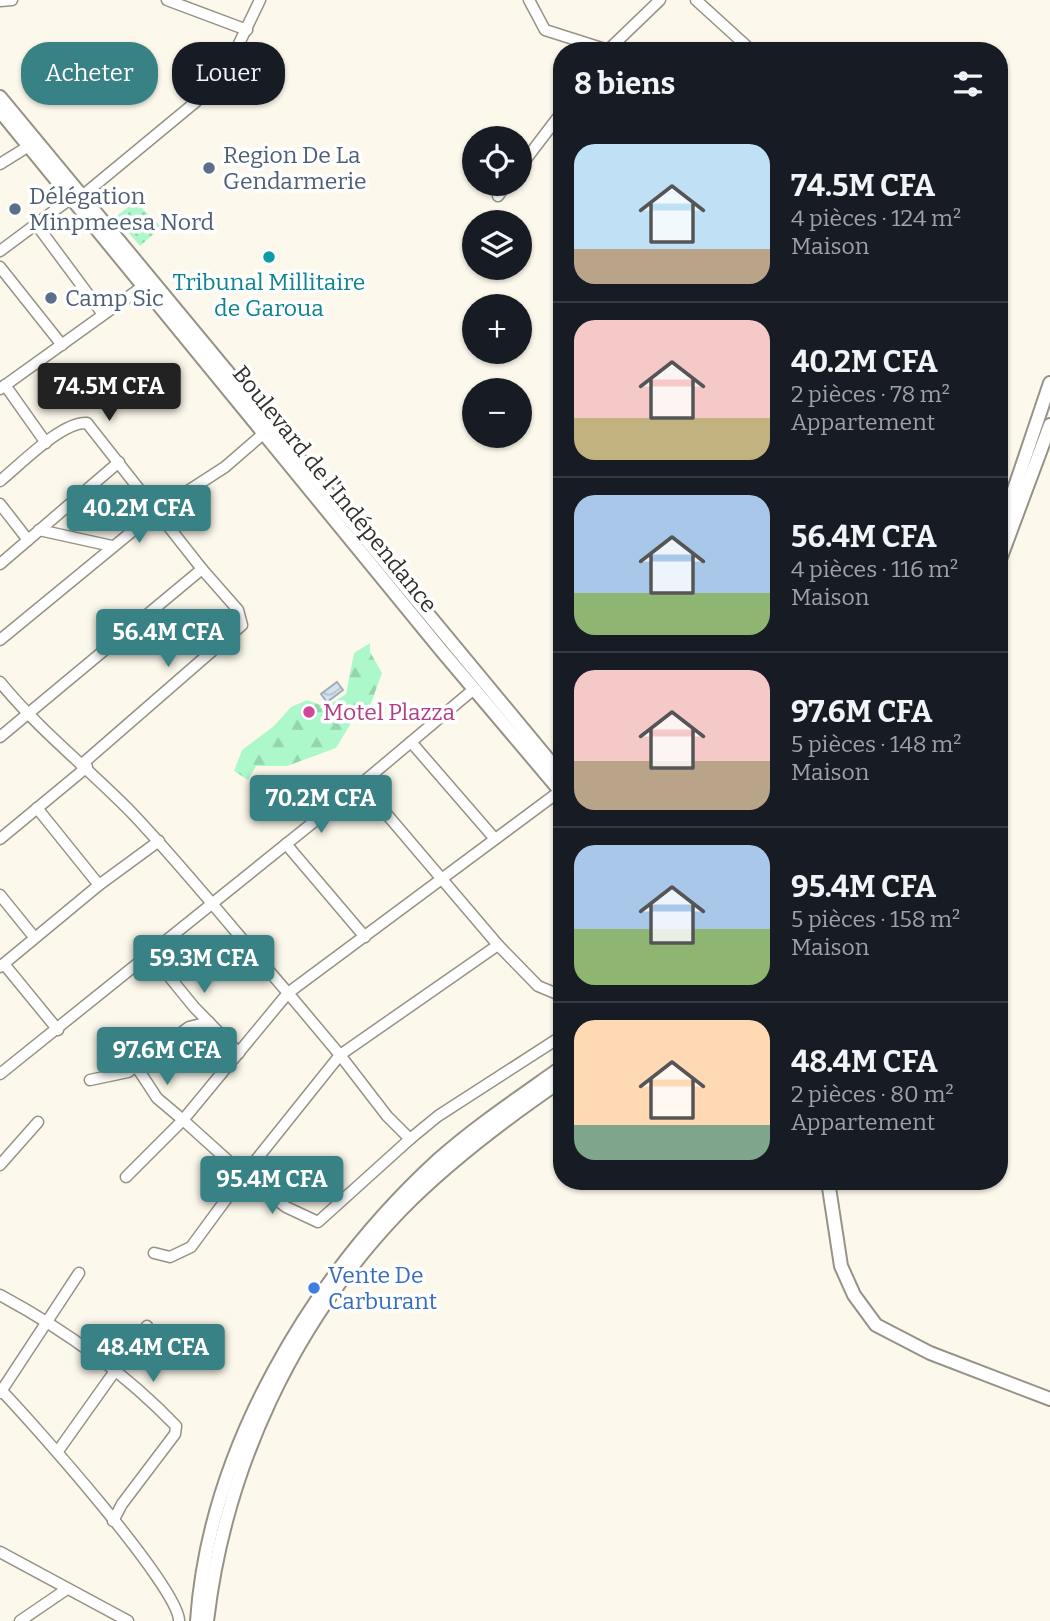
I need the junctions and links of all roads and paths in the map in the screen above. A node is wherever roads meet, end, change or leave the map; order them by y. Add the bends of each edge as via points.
1 (12, 0) edge
2 (167, 0) edge
3 (260, 0) edge
4 (529, 0) edge
5 (660, 0) edge
6 (696, 0) edge
7 (0, 1) edge
8 (247, 30) junction
9 (583, 42) edge
10 (617, 42) edge
11 (742, 42) edge
12 (0, 97) edge
13 (0, 111) edge
14 (553, 127) edge
15 (29, 146) junction
16 (532, 153) edge
17 (0, 164) edge
18 (76, 198) junction
19 (36, 224) junction
20 (0, 251) edge
21 (0, 267) edge
22 (142, 287) junction
23 (102, 313) dead end
24 (62, 345) junction
25 (1050, 383) edge
26 (2, 387) edge
27 (1050, 425) edge
28 (263, 433) junction
29 (46, 443) junction
30 (119, 462) junction
31 (0, 481) edge
32 (0, 504) edge
33 (1008, 507) edge
34 (157, 511) junction
35 (38, 530) junction
36 (1008, 538) edge
37 (28, 540) junction
38 (112, 546) junction
39 (0, 564) edge
40 (202, 569) junction
41 (0, 640) edge
42 (0, 682) edge
43 (474, 689) junction
44 (27, 715) junction
45 (0, 737) edge
46 (411, 742) junction
47 (553, 765) edge
48 (84, 766) junction
49 (553, 783) edge
50 (361, 784) junction
51 (553, 798) edge
52 (37, 808) junction
53 (0, 839) edge
54 (495, 839) junction
55 (159, 841) junction
56 (286, 844) junction
57 (444, 879) junction
58 (99, 885) junction
59 (0, 895) edge
60 (211, 904) junction
61 (34, 937) junction
62 (365, 937) junction
63 (498, 945) junction
64 (150, 953) junction
65 (2, 965) edge
66 (553, 992) edge
67 (288, 993) junction
68 (209, 1022) junction
69 (58, 1030) junction
70 (553, 1042) edge
71 (239, 1053) junction
72 (340, 1055) junction
73 (136, 1066) junction
74 (0, 1074) edge
75 (553, 1074) edge
76 (90, 1080) dead end
77 (553, 1087) edge
78 (183, 1120) junction
79 (38, 1122) dead end
80 (410, 1139) junction
81 (0, 1165) edge
82 (244, 1175) junction
83 (126, 1177) dead end
84 (829, 1190) edge
85 (154, 1253) dead end
86 (79, 1273) dead end
87 (0, 1295) edge
88 (48, 1320) junction
89 (147, 1326) dead end
90 (115, 1370) junction
91 (1, 1391) edge
92 (1050, 1398) edge
93 (58, 1451) junction
94 (99, 1503) junction
95 (122, 1504) junction
96 (113, 1521) junction
97 (0, 1552) edge
98 (67, 1589) junction
99 (20, 1621) edge
100 (128, 1621) edge
101 (179, 1621) edge
102 (197, 1621) edge
103 (207, 1621) edge

1 - 7 street
2 - 8 street
3 - 8 street
4 - 9 street via 545,30
5 - 10 street
6 - 11 street
8 - 18 street via 220,82
12 - 18 main road, Boulevard de l'Indépendance
13 - 15 main road, Boulevard de l'Indépendance
14 - 16 street
15 - 17 street
15 - 18 main road, Boulevard de l'Indépendance
18 - 19 street
18 - 22 main road, Boulevard de l'Indépendance
18 - 47 main road, Boulevard de l'Indépendance
19 - 20 street
19 - 23 street
21 - 24 street
22 - 24 street
22 - 28 main road, Boulevard de l'Indépendance
24 - 26 street
25 - 33 main road
26 - 29 street
27 - 36 main road
28 - 34 street via 225,467
28 - 43 main road, Boulevard de l'Indépendance
29 - 30 street via 77,422 87,423
29 - 31 street
30 - 34 street
30 - 35 street
32 - 37 street
34 - 38 street
34 - 40 street
35 - 37 street
35 - 38 street
37 - 39 street
38 - 41 street
40 - 44 street
40 - 48 street via 238,610 242,625
42 - 44 street
43 - 46 street
43 - 49 main road, Boulevard de l'Indépendance
44 - 45 street
44 - 48 street
46 - 50 street
46 - 54 street
48 - 52 street
48 - 55 street
50 - 56 street
50 - 57 street
51 - 54 street
52 - 53 street
52 - 58 street
54 - 57 street
55 - 58 street
55 - 60 street
56 - 60 street
56 - 62 street
57 - 62 street
57 - 63 street
58 - 61 street
59 - 61 street
60 - 64 street
60 - 67 street
61 - 65 street
62 - 67 street
63 - 66 street via 538,986
63 - 72 street
64 - 68 street
64 - 69 street
65 - 69 street
67 - 71 street
67 - 72 street
68 - 71 street
68 - 73 street via 189,1027
69 - 74 street
70 - 80 street
71 - 78 street
72 - 80 street
72 - 82 street
73 - 76 street via 118,1076
73 - 78 street via 157,1098
75 - 102 main road via 440,1159 394,1203 313,1303 271,1379 228,1477 211,1533
77 - 103 main road via 428,1184 362,1254 321,1308 291,1359 240,1473 223,1528
78 - 82 street
78 - 83 street
79 - 81 street
80 - 82 street via 318,1222 286,1207
82 - 85 street via 191,1247 170,1257
84 - 92 main road via 841,1266 854,1295 876,1325 930,1353
86 - 88 street
87 - 88 street
88 - 90 street
88 - 91 street
89 - 90 street
90 - 93 street
90 - 95 street via 176,1426 176,1434
91 - 93 street
93 - 94 street
94 - 95 street
94 - 96 street
95 - 96 street
96 - 101 street via 170,1596
97 - 98 street
98 - 99 street
98 - 100 street

